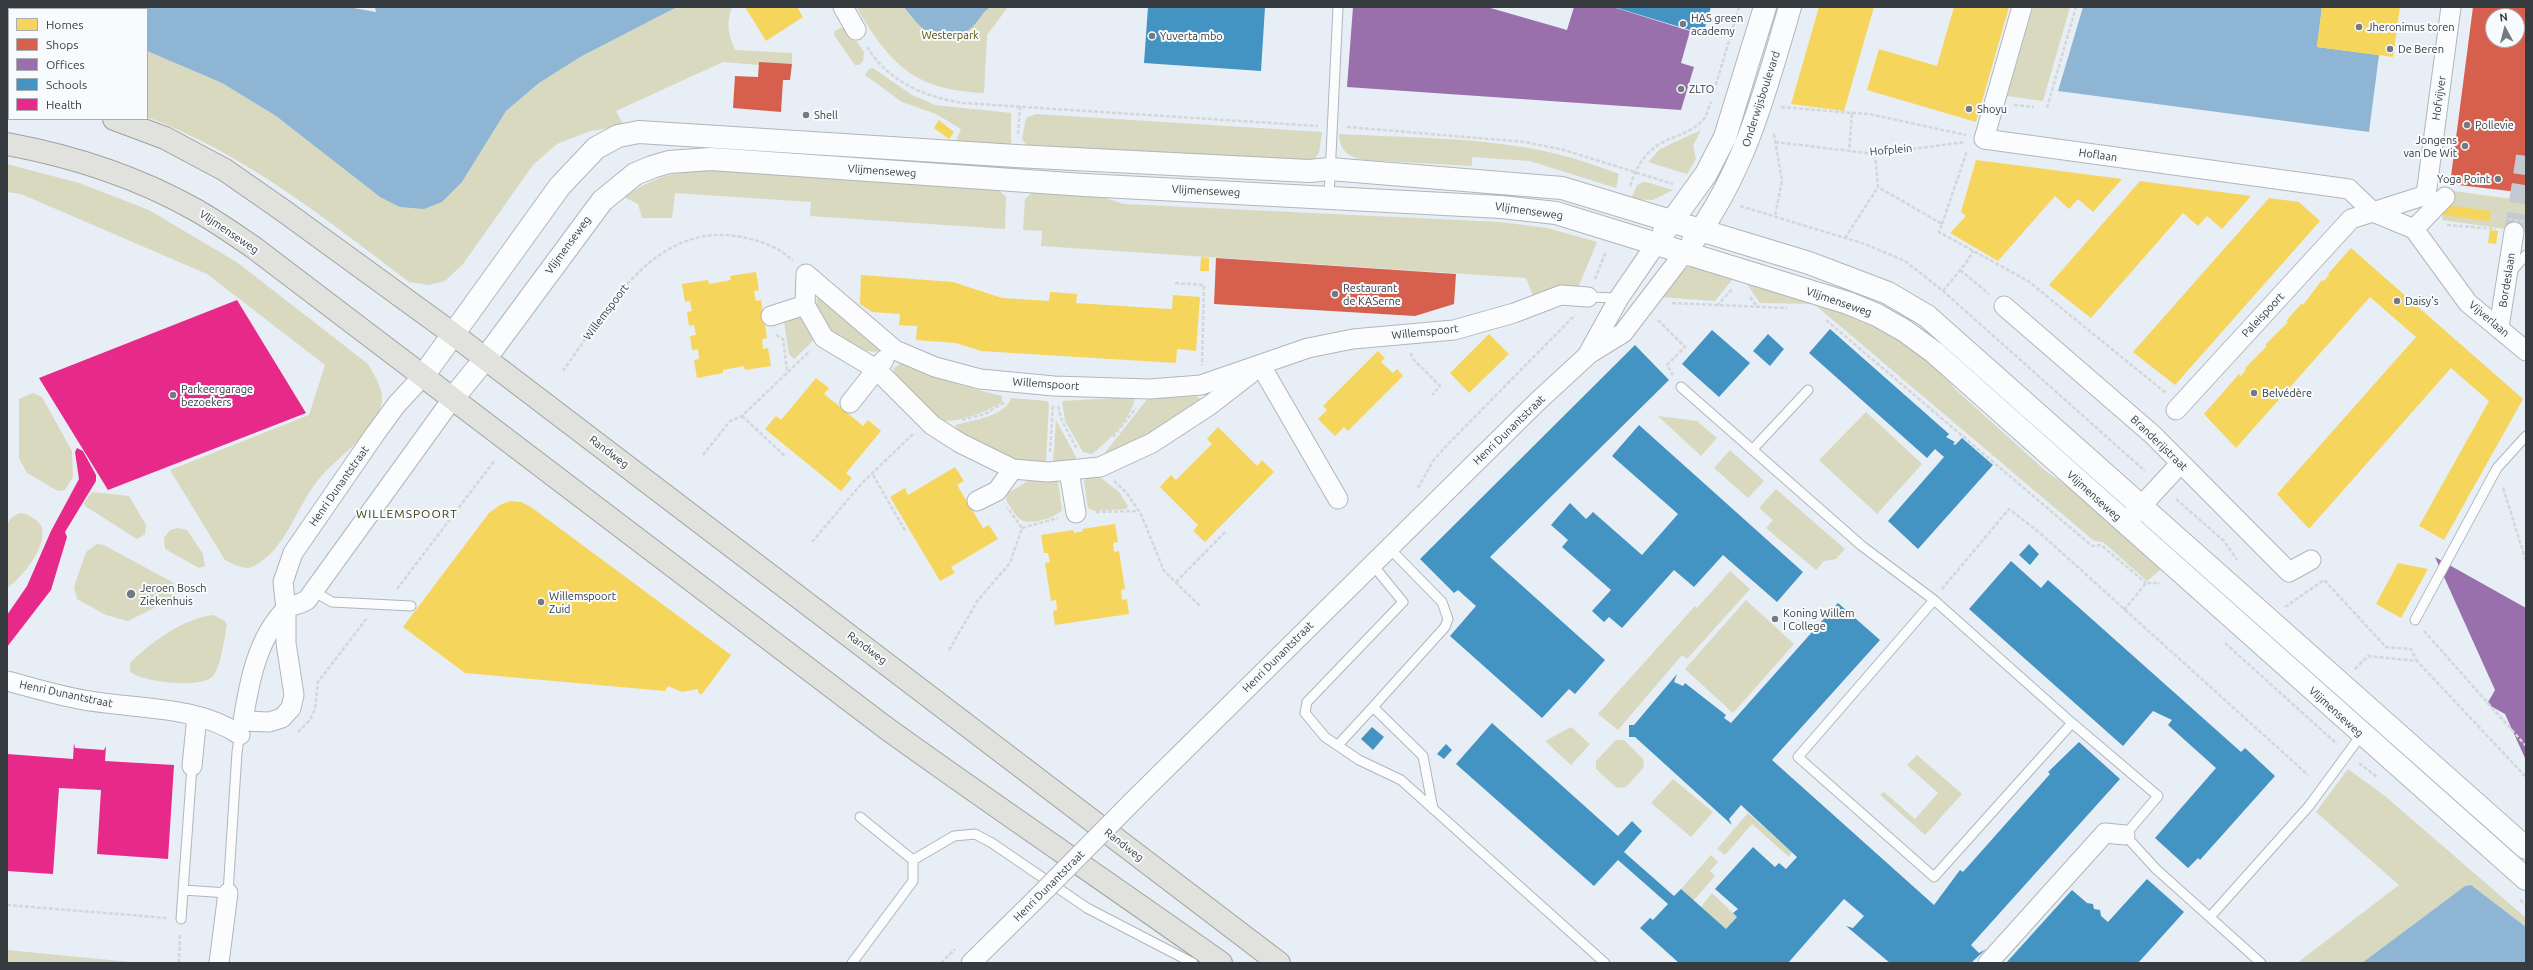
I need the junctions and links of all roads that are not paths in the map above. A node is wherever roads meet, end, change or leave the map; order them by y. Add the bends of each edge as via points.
1 (843, 7) edge
2 (1338, 7) edge
3 (1765, 7) edge
4 (1790, 7) edge
5 (2022, 7) edge
6 (2451, 7) edge
7 (856, 30) road end
8 (117, 120) edge
9 (7, 144) edge
10 (1330, 169) junction
11 (2426, 192) junction
12 (1329, 197) junction
13 (2373, 212) junction
14 (1672, 220) junction
15 (2520, 227) tunnel mouth
16 (2414, 229) junction
17 (1702, 230) junction
18 (1656, 244) junction
19 (1685, 252) junction
20 (2526, 255) edge
21 (2507, 276) junction
22 (1588, 297) joint
23 (1619, 298) junction
24 (804, 305) junction
25 (2004, 306) road end
26 (771, 316) road end
27 (2499, 327) junction
28 (453, 334) junction
29 (895, 350) junction
30 (2526, 351) edge
31 (1589, 354) junction
32 (485, 359) junction
33 (1261, 366) junction
34 (876, 369) junction
35 (423, 376) junction
36 (1201, 385) junction
37 (1681, 387) road end
38 (1808, 390) dead end
39 (453, 398) junction
40 (850, 403) dead end
41 (1210, 405) junction
42 (2178, 407) road end
43 (2526, 436) edge
44 (1752, 450) junction
45 (2180, 464) junction
46 (1014, 469) junction
47 (1069, 471) junction
48 (1338, 499) dead end
49 (977, 501) dead end
50 (2142, 506) junction
51 (1076, 513) dead end
52 (2124, 524) junction
53 (1389, 548) junction
54 (2311, 560) dead end
55 (1372, 564) junction
56 (313, 591) junction
57 (1934, 600) junction
58 (411, 606) dead end
59 (286, 609) junction
60 (2415, 620) road end
61 (7, 681) edge
62 (1373, 707) junction
63 (197, 716) junction
64 (2072, 722) junction
65 (241, 728) junction
66 (2362, 734) junction
67 (1338, 745) junction
68 (192, 766) joint
69 (1433, 809) junction
70 (860, 817) dead end
71 (2125, 835) junction
72 (2526, 848) edge
73 (913, 860) junction
74 (2526, 879) edge
75 (183, 890) junction
76 (228, 893) junction
77 (2210, 917) junction
78 (181, 919) road end
79 (219, 963) edge
80 (852, 963) edge
81 (971, 963) edge
82 (1193, 963) edge
83 (1221, 963) edge
84 (1279, 963) edge
85 (1605, 963) edge
86 (1988, 963) edge
87 (2262, 963) edge

1 - 7 street
2 - 10 lane
3 - 14 street, Onderwijsboulevard via 1725,137 1706,174
4 - 17 street, Onderwijsboulevard via 1754,128 1733,177
5 - 13 street, Hoflaan via 1984,140 2349,189
6 - 11 street, Hofvijver
8 - 28 main road via 165,138 224,170
9 - 35 main road, Vlijmenseweg via 60,154 104,169 194,209 253,247
10 - 12 lane
10 - 14 street via 1562,188
10 - 28 street via 1301,170 1016,156 639,132 618,136 596,148 560,186
11 - 13 street
11 - 16 street via 2445,197
12 - 18 street, Vlijmenseweg via 1500,207 1556,213
12 - 32 street, Vlijmenseweg via 1084,185 711,160 669,162 635,174 602,202
13 - 16 street
13 - 42 street, Paleispoort via 2352,219
14 - 17 street
14 - 18 street, Henri Dunantstraat
15 - 21 street, Bordeslaan
16 - 27 street, Vijverlaan via 2468,303
17 - 19 street, Henri Dunantstraat
17 - 50 street via 1848,276 1910,305 1942,328
18 - 19 street, Vlijmenseweg
18 - 23 street, Henri Dunantstraat
19 - 31 street, Henri Dunantstraat via 1623,333
19 - 52 street, Vlijmenseweg via 1848,303 1877,315 1905,331 1975,388
20 - 21 lane
21 - 27 street, Bordeslaan
22 - 23 lane
22 - 33 street, Willemspoort via 1561,295 1514,313 1454,330 1353,339 1308,348
23 - 31 street, Henri Dunantstraat
24 - 26 street
24 - 29 street, Willemspoort via 806,274
24 - 34 street, Willemspoort via 824,338
25 - 45 street, Branderijstraat via 2153,435
27 - 30 street, Vijverlaan
28 - 32 main road, Randweg
28 - 35 street
29 - 34 street
29 - 36 street, Willemspoort via 935,367 1009,382 1150,389
31 - 53 street, Henri Dunantstraat
32 - 39 street, Vlijmenseweg
32 - 84 main road, Randweg
33 - 36 street, Willemspoort
33 - 41 street, Willemspoort
33 - 48 street
34 - 40 street
34 - 46 street, Willemspoort via 928,422 960,443
35 - 39 main road, Vlijmenseweg
35 - 59 street, Henri Dunantstraat via 375,434 293,553 283,582
36 - 41 street
37 - 44 lane
38 - 44 lane
39 - 56 street
39 - 83 main road via 886,728 982,798
41 - 47 street, Willemspoort via 1152,443 1094,468
43 - 60 lane via 2497,468
44 - 57 lane via 1862,546
45 - 50 street
45 - 54 street, Branderijstraat via 2289,572
46 - 47 street, Willemspoort
46 - 49 street via 997,491
47 - 51 street
50 - 52 street
50 - 72 street
52 - 66 street, Vlijmenseweg
53 - 55 street, Henri Dunantstraat
53 - 62 lane via 1442,602 1448,619 1445,627
55 - 67 lane via 1403,602 1307,702 1306,707 1305,713 1325,736
55 - 81 street, Henri Dunantstraat, bridge
56 - 58 lane via 332,602
56 - 59 street via 307,600
57 - 64 lane
57 - 64 lane via 1798,757 1934,877
59 - 65 street via 268,634 250,682
59 - 65 street, Henri Dunantstraat via 286,643 294,695 291,708 282,718
61 - 63 street, Henri Dunantstraat via 88,701
62 - 67 lane
62 - 69 lane via 1424,756
63 - 65 street, Henri Dunantstraat
63 - 68 street
64 - 71 lane via 2158,796
65 - 76 lane
66 - 74 street, Vlijmenseweg
66 - 77 lane via 2309,806
67 - 69 lane via 1359,760 1401,780
68 - 75 lane
69 - 85 lane
70 - 73 lane
71 - 77 lane via 2156,869
71 - 86 street via 2105,833
73 - 80 lane via 913,881
73 - 82 lane via 954,836 976,834 1087,908
75 - 76 lane
75 - 78 lane
76 - 79 street
77 - 87 lane

